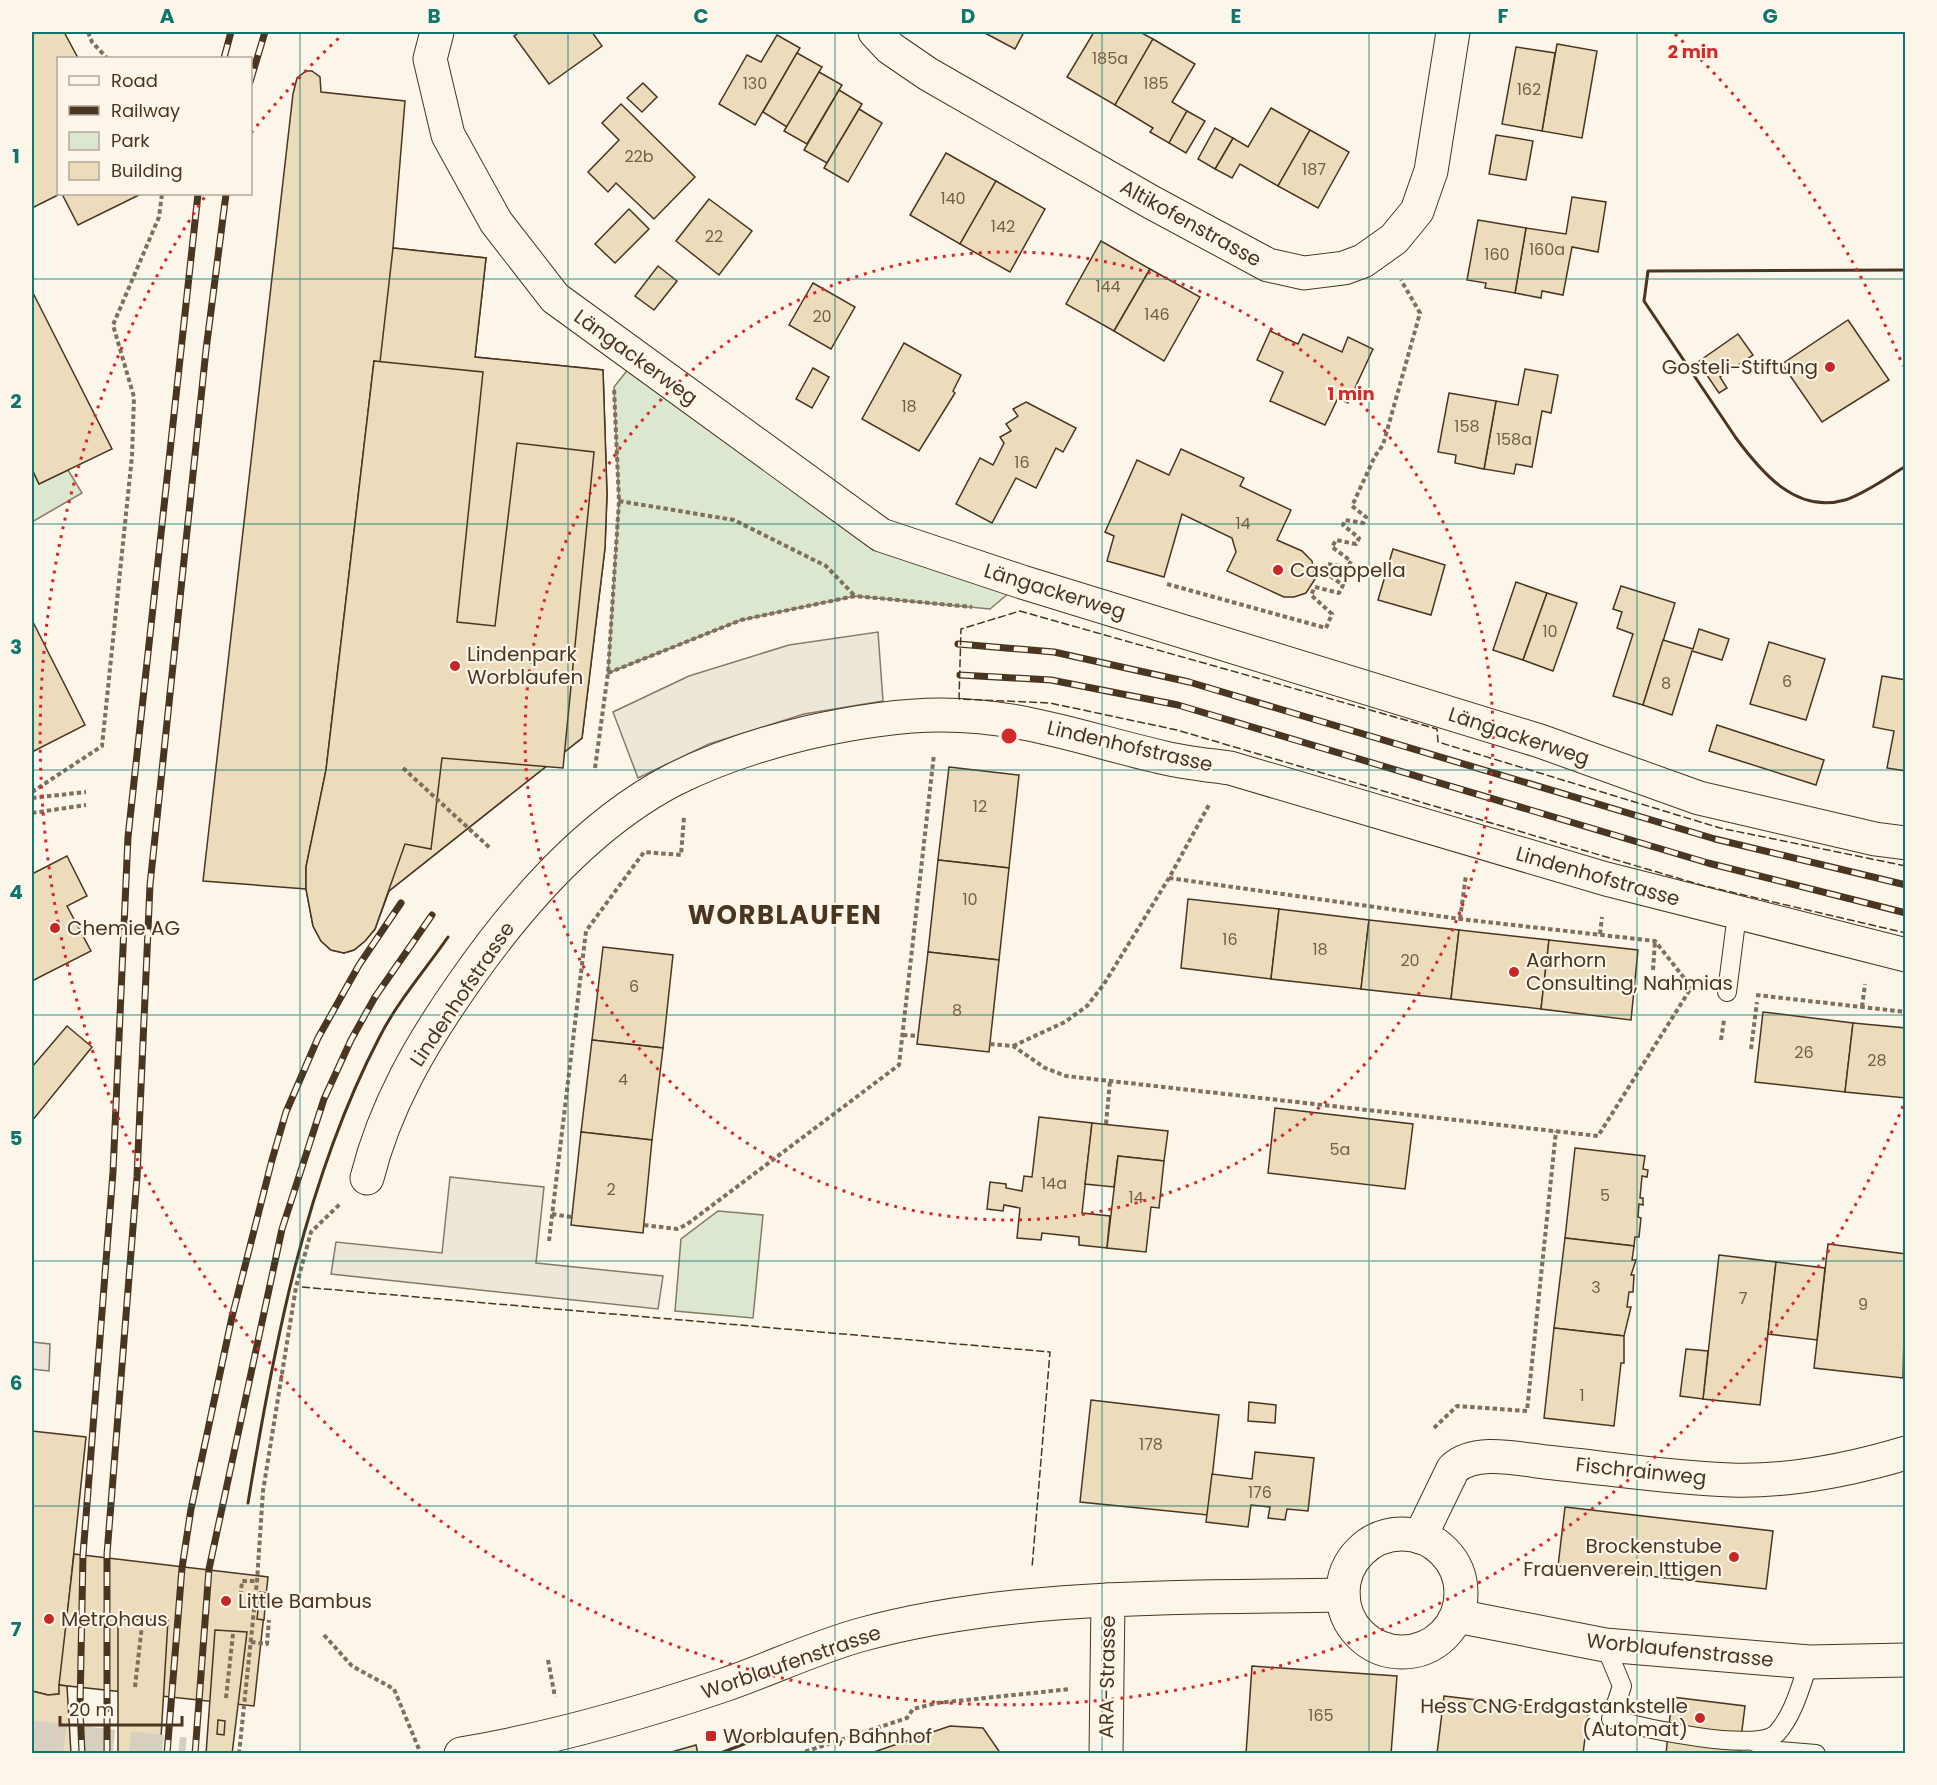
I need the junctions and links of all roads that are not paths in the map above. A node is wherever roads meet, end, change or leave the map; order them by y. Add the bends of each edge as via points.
1 (437, 32) edge
2 (875, 32) edge
3 (1453, 32) edge
4 (1905, 843) edge
5 (1737, 914) junction
6 (1905, 955) edge
7 (1727, 992) road end
8 (367, 1178) road end
9 (1905, 1454) edge
10 (1420, 1537) junction
11 (1343, 1595) junction
12 (1108, 1600) junction
13 (1457, 1616) junction
14 (1605, 1645) junction
15 (1905, 1660) edge
16 (1809, 1662) junction
17 (1755, 1742) junction
18 (461, 1754) edge
19 (1106, 1754) edge
20 (1816, 1754) edge

1 - 4 street, Längackerweg via 430,59 448,135 496,222 555,298 881,535 1540,741 1699,798
2 - 3 street, Altikofenstrasse via 890,48 928,74 1268,265 1304,273 1324,272 1363,261 1394,238 1417,211 1428,184
5 - 6 street, Lindenhofstrasse
5 - 7 lane
5 - 8 street, Lindenhofstrasse via 1230,768 1166,758 1044,725 939,715 852,724 728,756 670,782 625,810 584,845 496,938 438,1021 396,1094
9 - 10 street, Fischrainweg via 1828,1473 1732,1480 1474,1458 1453,1469
10 - 11 street via 1392,1535 1362,1550 1347,1572
10 - 13 street via 1440,1547 1453,1563 1461,1585
11 - 12 street, Worblaufenstrasse
11 - 13 street via 1345,1609 1357,1632 1374,1645 1396,1652 1425,1648 1437,1641
12 - 18 street, Worblaufenstrasse via 970,1613 861,1635 630,1714 552,1736
12 - 19 street, ARA-Strasse
13 - 14 street, Worblaufenstrasse
14 - 16 street, Worblaufenstrasse
14 - 17 lane via 1622,1686 1611,1719 1656,1732
15 - 16 street, Worblaufenstrasse
16 - 17 lane via 1789,1716 1775,1735
17 - 20 lane via 1779,1750

